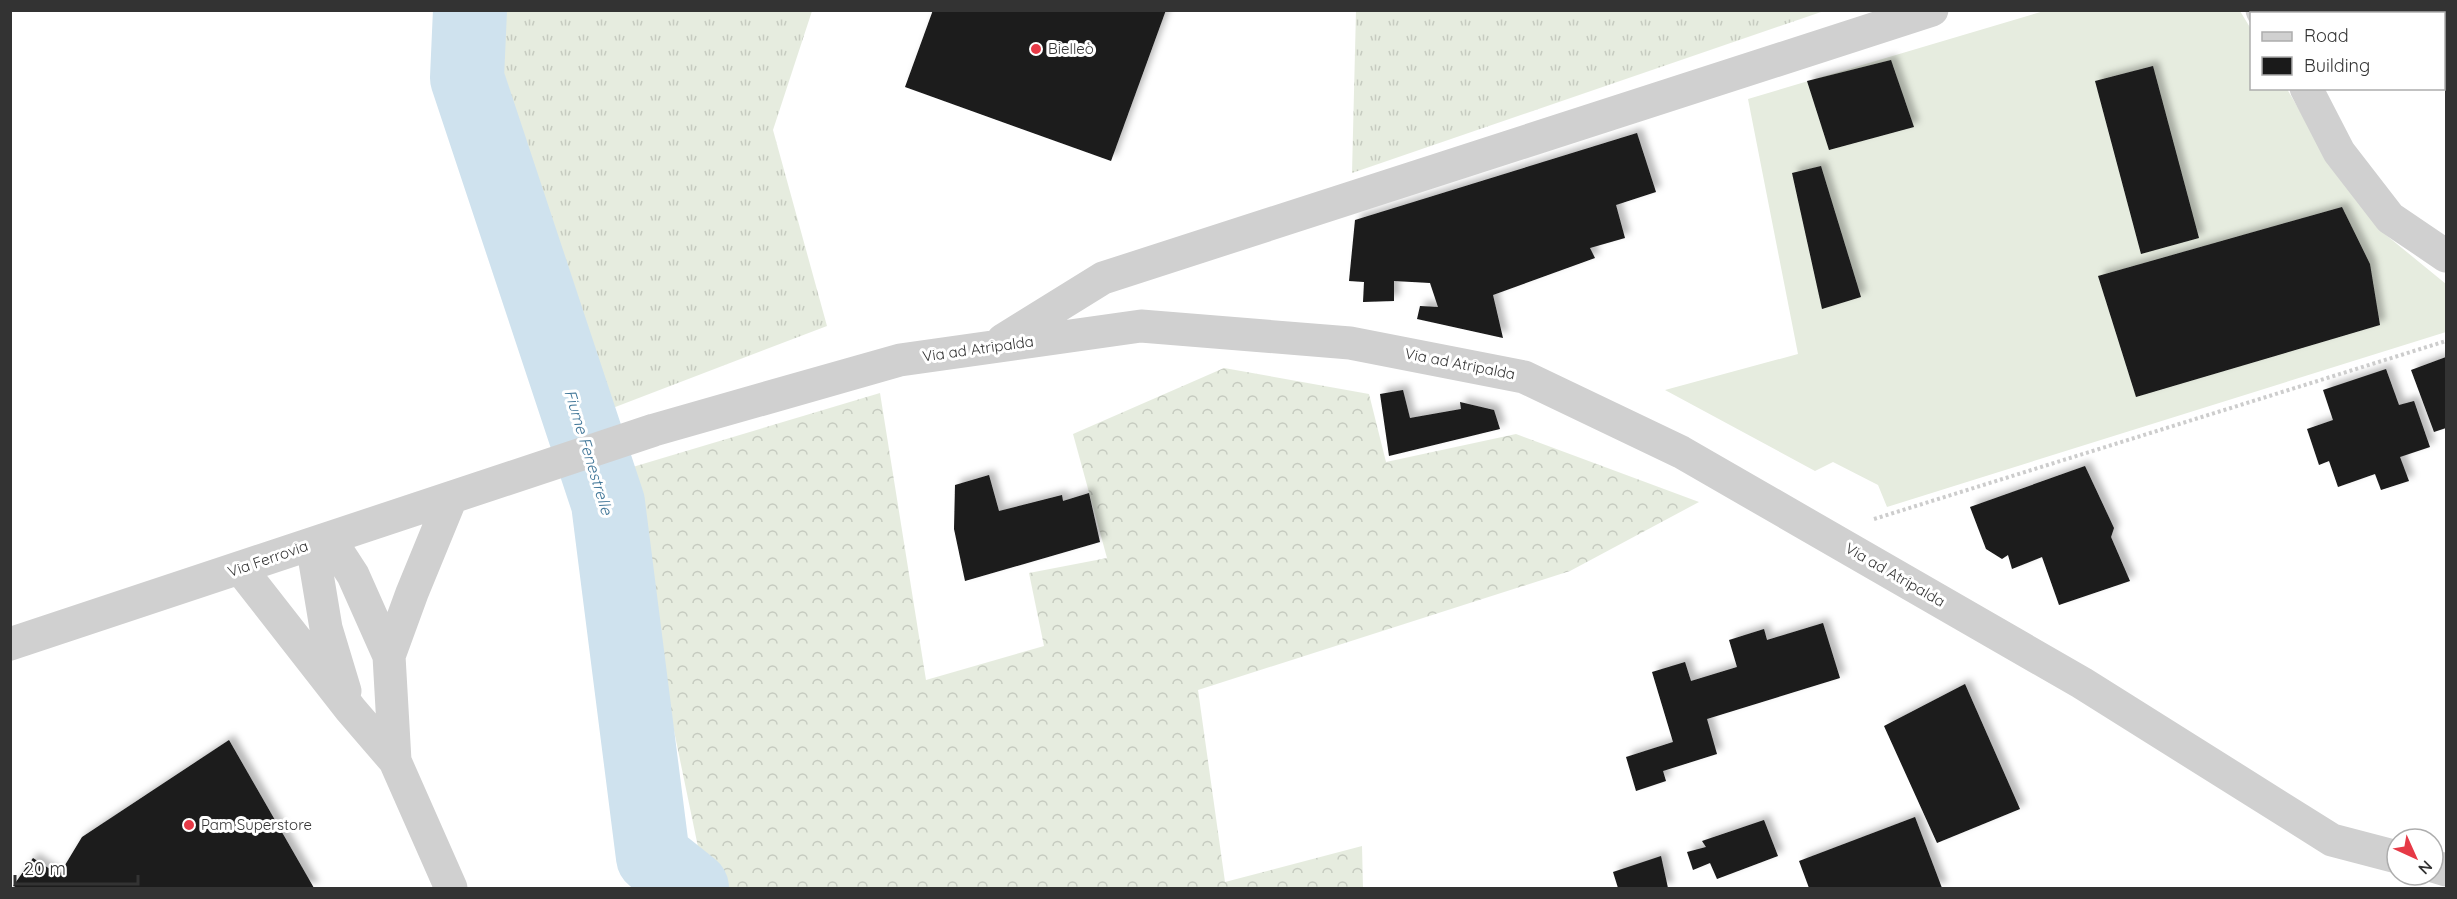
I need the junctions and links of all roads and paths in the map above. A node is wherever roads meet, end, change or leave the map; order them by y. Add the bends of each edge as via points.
1 (1932, 10) edge
2 (2307, 90) edge
3 (2446, 256) edge
4 (2446, 341) edge
5 (991, 347) junction
6 (525, 473) joint
7 (451, 498) junction
8 (1825, 535) junction
9 (320, 541) junction
10 (240, 568) junction
11 (10, 644) edge
12 (389, 656) junction
13 (351, 710) junction
14 (395, 761) junction
15 (2385, 854) edge
16 (451, 888) edge

1 - 5 street via 1103,278
2 - 3 street via 2339,152 2390,218
4 - 8 path
5 - 6 street, Via ad Atripalda via 900,360 654,430
5 - 8 street, Via ad Atripalda via 1141,326 1350,343 1524,377 1681,452
6 - 7 street, Via Ferrovia
7 - 9 street, Via Ferrovia
7 - 12 street
8 - 15 street, Via ad Atripalda via 2082,683 2332,840
9 - 10 street, Via Ferrovia
9 - 12 street via 354,575
9 - 13 street via 326,628
10 - 11 street, Via Ferrovia
10 - 13 street
12 - 14 street
13 - 14 street
14 - 16 street

